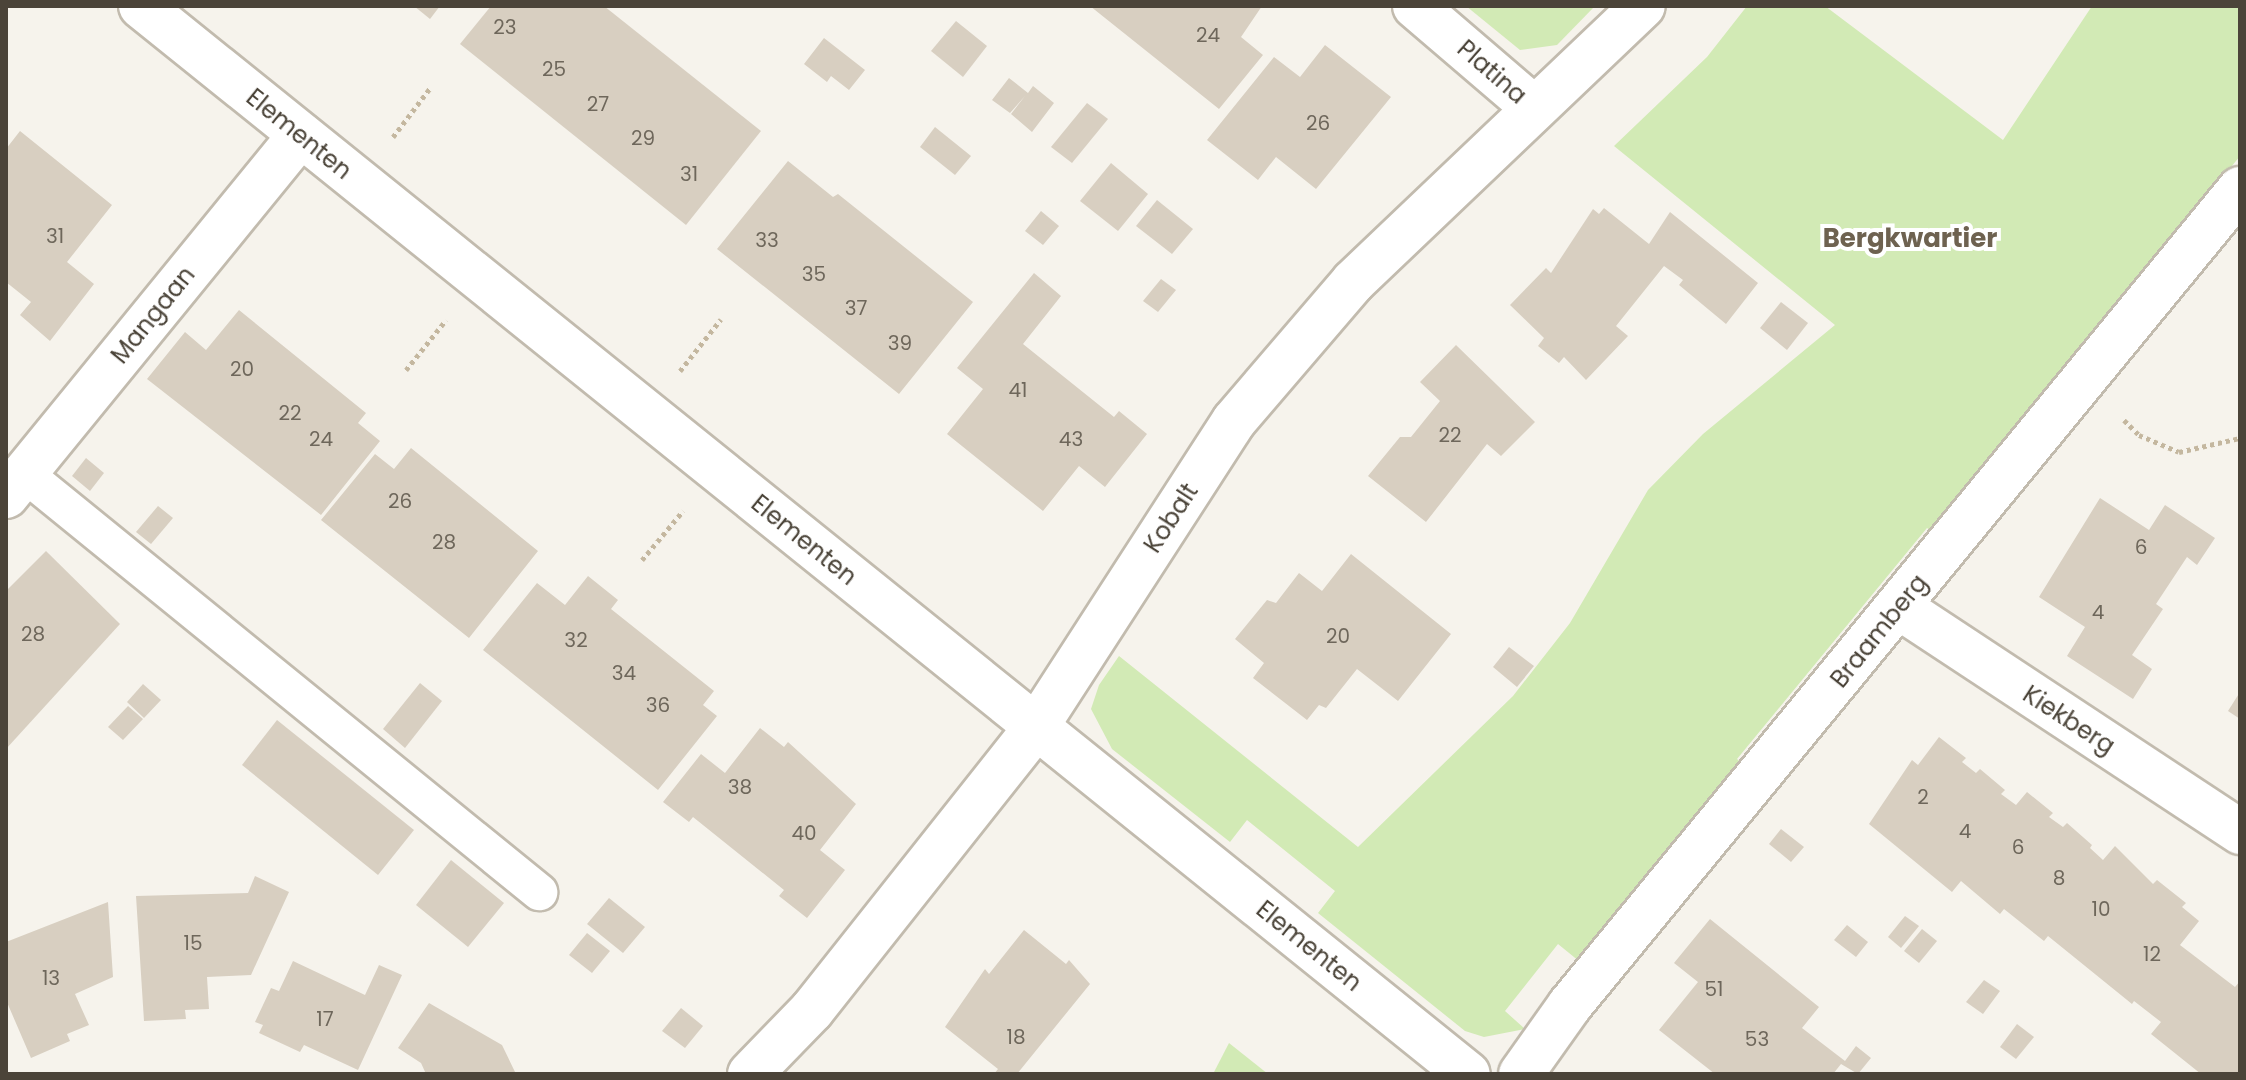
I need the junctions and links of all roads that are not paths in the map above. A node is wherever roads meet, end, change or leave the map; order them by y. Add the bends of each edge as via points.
1 (141, 6) edge
2 (1415, 6) edge
3 (1643, 6) edge
4 (1533, 107) junction
5 (300, 135) junction
6 (2240, 189) edge
7 (16, 485) edge
8 (1899, 607) junction
9 (1036, 727) junction
10 (2240, 832) edge
11 (539, 892) dead end
12 (750, 1074) edge
13 (1468, 1074) edge
14 (1521, 1074) edge

1 - 5 street, Elementen
2 - 4 street, Platina
3 - 4 street, Kobalt
4 - 9 street, Kobalt via 1353,282 1234,421
5 - 7 street, Mangaan
5 - 9 street, Elementen
6 - 8 street, Braamberg
7 - 11 lane
8 - 10 street, Kiekberg
8 - 14 street, Braamberg via 1570,1005
9 - 12 street, Kobalt via 812,1010
9 - 13 street, Elementen

